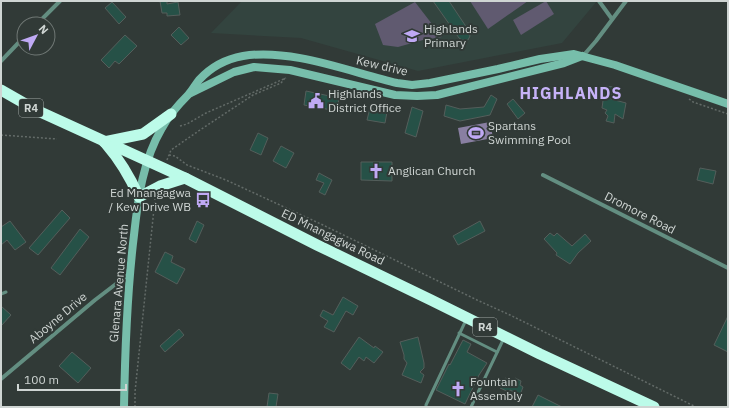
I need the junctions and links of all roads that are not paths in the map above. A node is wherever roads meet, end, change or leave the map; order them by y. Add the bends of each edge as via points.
1 (60, 1) edge
2 (599, 1) edge
3 (626, 1) edge
4 (45, 16) edge
5 (612, 19) junction
6 (16, 45) edge
7 (583, 56) junction
8 (1, 61) edge
9 (3, 93) edge
10 (189, 94) junction
11 (728, 104) edge
12 (171, 114) junction
13 (104, 142) junction
14 (147, 161) junction
15 (543, 175) dead end
16 (185, 178) junction
17 (139, 197) junction
18 (728, 268) edge
19 (129, 274) junction
20 (6, 292) dead end
21 (1, 294) edge
22 (467, 318) junction
23 (459, 334) junction
24 (505, 336) junction
25 (497, 352) junction
26 (1, 379) edge
27 (124, 407) edge
28 (426, 407) edge
29 (471, 407) edge
30 (654, 407) edge

1 - 4 street
2 - 5 street
3 - 5 street
5 - 7 street
6 - 8 street
7 - 10 street, Kew drive via 437,95 395,95 290,70 254,67 234,72
7 - 10 street, Kew drive via 567,54 412,85 397,84 297,58 262,54 226,61 198,81
7 - 11 street, Kew drive via 615,64
9 - 13 highway, ED Mnangagwa Road / R4
10 - 12 street, Kew drive
12 - 13 highway via 143,134
12 - 14 street, Kew drive via 162,127
13 - 14 highway, ED Mnangagwa Road / R4
13 - 17 highway via 120,160
14 - 16 highway, ED Mnangagwa Road / R4
14 - 17 street, Glenara Avenue North
15 - 18 street, Dromore Road
16 - 17 highway via 160,186
16 - 22 highway, ED Mnangagwa Road / R4
17 - 19 street, Glenara Avenue North
19 - 26 street, Aboyne Drive
19 - 27 street, Glenara Avenue North
20 - 21 lane
22 - 23 lane
22 - 24 highway, ED Mnangagwa Road / R4
23 - 25 lane
23 - 28 lane
24 - 25 lane
24 - 30 highway, ED Mnangagwa Road / R4
25 - 29 lane

